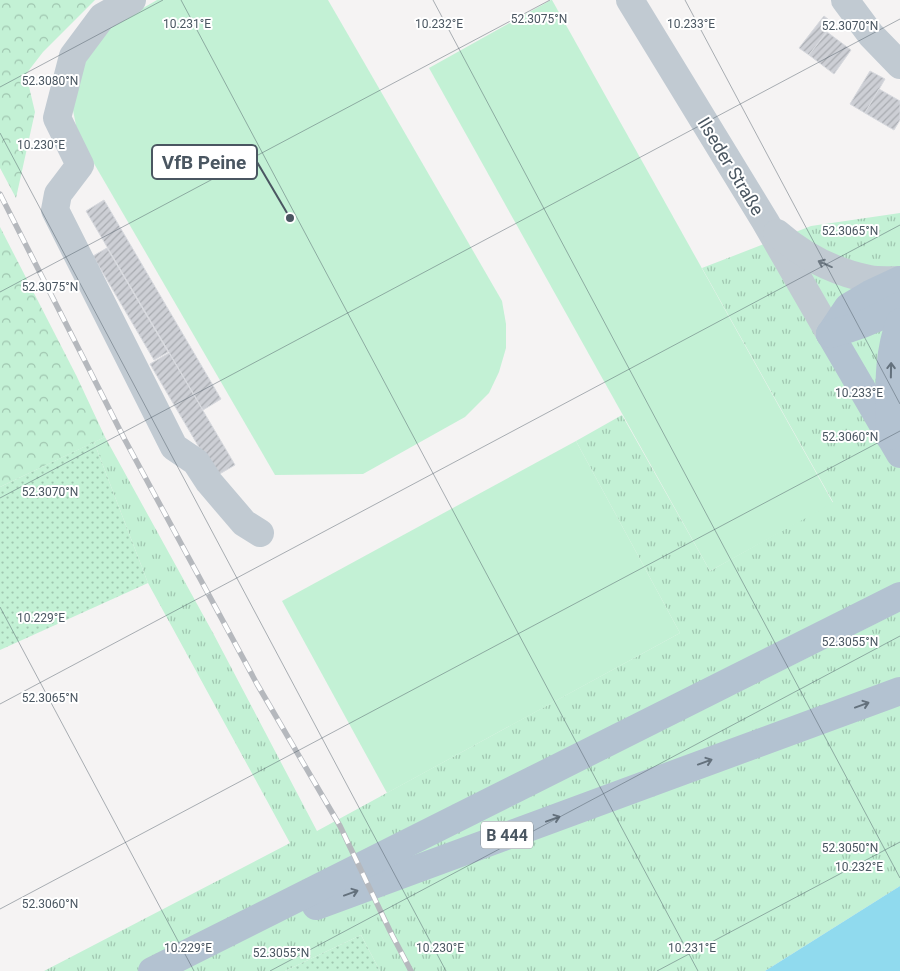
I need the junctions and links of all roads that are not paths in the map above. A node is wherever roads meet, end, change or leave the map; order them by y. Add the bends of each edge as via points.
1 (132, 0) edge
2 (630, 0) edge
3 (845, 0) edge
4 (900, 65) edge
5 (765, 222) junction
6 (900, 280) edge
7 (900, 306) edge
8 (900, 322) edge
9 (830, 334) junction
10 (895, 445) edge
11 (260, 533) dead end
12 (900, 596) edge
13 (900, 691) edge
14 (190, 952) junction
15 (152, 971) edge

1 - 11 street via 102,17 73,56 57,118 80,165 58,194 56,210 174,447 196,462 244,523
2 - 5 street, Ilseder Straße
3 - 4 street via 871,35
6 -> 5 street via 871,279 813,259
5 - 9 street, Ilseder Straße
6 - 9 main road via 848,307
7 - 9 main road via 858,327
10 -> 8 main road via 891,358
9 - 10 main road
12 - 14 main road
14 -> 13 main road, B 444
14 - 15 main road

